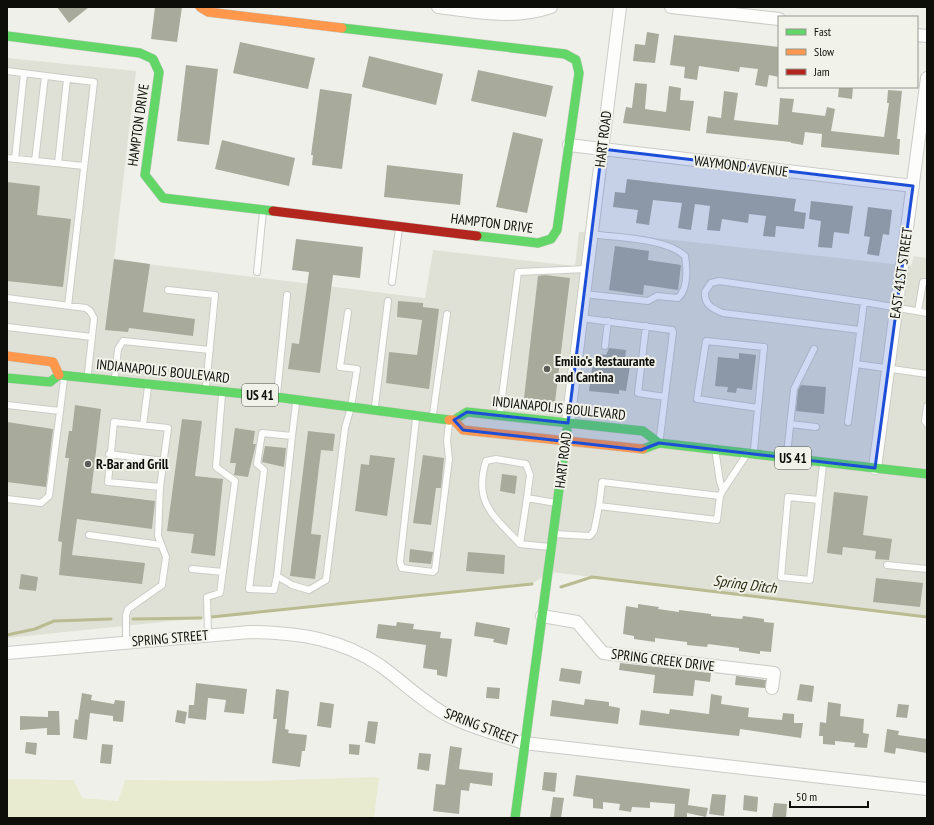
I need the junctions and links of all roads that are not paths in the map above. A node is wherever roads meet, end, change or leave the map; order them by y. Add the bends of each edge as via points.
1 (200, 7) edge
2 (438, 7) edge
3 (551, 7) edge
4 (620, 7) edge
5 (671, 7) edge
6 (778, 19) edge
7 (7, 36) edge
8 (7, 71) edge
9 (24, 73) junction
10 (45, 76) junction
11 (927, 78) edge
12 (67, 79) junction
13 (569, 145) junction
14 (602, 149) junction
15 (7, 158) edge
16 (15, 159) junction
17 (35, 161) junction
18 (922, 162) edge
19 (58, 163) junction
20 (84, 166) junction
21 (913, 186) junction
22 (264, 210) junction
23 (399, 226) junction
24 (591, 234) junction
25 (587, 269) junction
26 (256, 272) dead end
27 (392, 282) dead end
28 (927, 282) edge
29 (168, 290) dead end
30 (584, 294) junction
31 (287, 295) dead end
32 (7, 298) edge
33 (388, 301) dead end
34 (864, 302) junction
35 (68, 306) junction
36 (896, 308) junction
37 (918, 311) junction
38 (348, 312) dead end
39 (927, 313) edge
40 (447, 314) dead end
41 (581, 318) junction
42 (608, 321) junction
43 (646, 326) junction
44 (7, 327) edge
45 (860, 330) junction
46 (92, 337) junction
47 (605, 346) dead end
48 (814, 349) dead end
49 (210, 350) junction
50 (7, 356) edge
51 (856, 364) junction
52 (888, 368) junction
53 (927, 374) edge
54 (62, 375) junction
55 (87, 377) junction
56 (7, 378) edge
57 (114, 380) junction
58 (149, 383) junction
59 (206, 389) junction
60 (223, 391) junction
61 (276, 397) junction
62 (665, 397) junction
63 (296, 400) junction
64 (7, 405) edge
65 (351, 406) junction
66 (927, 406) edge
67 (758, 408) junction
68 (374, 409) junction
69 (60, 411) junction
70 (416, 415) junction
71 (500, 416) junction
72 (433, 418) junction
73 (452, 420) junction
74 (848, 422) dead end
75 (568, 423) junction
76 (790, 424) junction
77 (927, 424) edge
78 (144, 425) junction
79 (816, 427) dead end
80 (292, 436) junction
81 (565, 442) junction
82 (659, 443) junction
83 (714, 449) junction
84 (751, 453) junction
85 (109, 454) junction
86 (787, 458) junction
87 (163, 461) junction
88 (824, 462) junction
89 (875, 468) junction
90 (927, 474) edge
91 (160, 487) junction
92 (722, 493) junction
93 (527, 498) junction
94 (7, 500) edge
95 (819, 500) junction
96 (557, 503) junction
97 (599, 506) junction
98 (553, 534) junction
99 (89, 535) dead end
100 (520, 544) junction
101 (162, 545) junction
102 (551, 548) junction
103 (887, 565) dead end
104 (192, 569) dead end
105 (927, 569) edge
106 (222, 572) junction
107 (276, 576) junction
108 (542, 616) junction
109 (208, 635) junction
110 (126, 642) junction
111 (7, 653) edge
112 (772, 688) dead end
113 (524, 743) junction
114 (927, 789) edge
115 (515, 818) edge

1 - 13 main road, HAMPTON DRIVE via 208,12 565,54 576,60 579,73
2 - 3 street via 503,15 532,13
4 - 14 street, HART ROAD
5 - 6 street
7 - 22 main road, HAMPTON DRIVE via 140,53 153,59 159,72 145,175 164,198
8 - 9 lane
9 - 10 lane
9 - 16 lane
10 - 12 lane
10 - 17 lane
11 - 18 street, EAST 41ST STREET
12 - 19 lane
12 - 20 lane via 94,82
13 - 14 street, WAYMOND AVENUE
13 - 23 main road, HAMPTON DRIVE via 557,230 551,240 538,243
14 - 21 street, WAYMOND AVENUE
14 - 24 street, HART ROAD
15 - 16 lane
16 - 17 lane
17 - 19 lane
18 - 21 street, EAST 41ST STREET
19 - 20 lane
20 - 35 lane
21 - 36 street, EAST 41ST STREET
22 - 23 main road, HAMPTON DRIVE
22 - 26 lane
23 - 27 lane
24 - 25 street, HART ROAD
24 - 30 lane via 652,242 677,249 685,256 684,293 678,298 657,296 648,301
25 - 30 street, HART ROAD
25 - 71 lane via 518,272
28 - 37 lane via 923,282
29 - 49 lane via 215,294
30 - 41 street, HART ROAD
31 - 61 lane
32 - 35 lane
33 - 68 lane
34 - 36 lane
34 - 45 lane
34 - 45 lane via 719,281 707,287 705,297 713,310 723,314
35 - 46 lane via 86,308 90,311 94,318
36 - 37 lane
36 - 52 street, EAST 41ST STREET
37 - 39 lane
38 - 65 lane via 340,367 357,369
40 - 72 lane
41 - 42 lane
41 - 75 street, HART ROAD
42 - 43 lane
42 - 47 lane
43 - 62 lane via 670,328 673,332
43 - 62 lane via 638,393
44 - 46 lane
45 - 51 lane
46 - 55 lane
48 - 76 lane via 794,389
49 - 57 lane via 123,342 118,349
49 - 59 lane
50 - 54 main road via 53,362
51 - 52 lane
51 - 74 lane
52 - 53 lane
52 - 89 street, EAST 41ST STREET
54 - 55 main road, INDIANAPOLIS BOULEVARD / US 41
54 - 56 main road, INDIANAPOLIS BOULEVARD / US 41 via 50,382
54 - 69 lane
55 - 57 main road, INDIANAPOLIS BOULEVARD / US 41
57 - 58 main road, INDIANAPOLIS BOULEVARD / US 41
58 - 59 main road, INDIANAPOLIS BOULEVARD / US 41
58 - 78 lane
59 - 60 main road, INDIANAPOLIS BOULEVARD / US 41
60 - 61 main road, INDIANAPOLIS BOULEVARD / US 41
60 - 106 lane via 216,467 235,481
61 - 63 main road, INDIANAPOLIS BOULEVARD / US 41
62 - 82 lane
63 - 65 main road, INDIANAPOLIS BOULEVARD / US 41
63 - 80 lane
64 - 69 lane
65 - 68 main road, INDIANAPOLIS BOULEVARD / US 41
65 - 107 lane via 345,428 326,580 308,590
66 - 77 lane
67 - 67 lane via 697,399 706,341 764,347
67 - 84 lane
68 - 70 main road, INDIANAPOLIS BOULEVARD / US 41
69 - 94 lane via 49,496 41,503
70 - 72 main road, INDIANAPOLIS BOULEVARD / US 41
70 - 73 lane via 400,562 402,568 432,572 435,570 449,459 447,441
71 - 73 main road, INDIANAPOLIS BOULEVARD / US 41 via 467,412
71 - 75 main road, INDIANAPOLIS BOULEVARD / US 41
72 - 73 main road, INDIANAPOLIS BOULEVARD / US 41
73 - 81 main road, INDIANAPOLIS BOULEVARD / US 41 via 463,430
75 - 81 main road, HART ROAD
75 - 82 main road, INDIANAPOLIS BOULEVARD / US 41 via 643,431
76 - 79 lane
76 - 86 lane
78 - 85 lane via 114,422
78 - 87 lane via 168,428
80 - 107 lane
80 - 107 lane via 262,433 257,464 264,470 249,589 274,590
81 - 82 main road, INDIANAPOLIS BOULEVARD / US 41 via 641,450
81 - 96 main road, HART ROAD
82 - 83 main road, INDIANAPOLIS BOULEVARD / US 41
83 - 84 main road, INDIANAPOLIS BOULEVARD / US 41
83 - 92 lane
84 - 86 main road, INDIANAPOLIS BOULEVARD / US 41
84 - 92 lane
85 - 87 lane
85 - 91 lane via 108,482
86 - 88 main road, INDIANAPOLIS BOULEVARD / US 41
87 - 91 lane
88 - 89 main road, INDIANAPOLIS BOULEVARD / US 41
88 - 95 lane
89 - 90 main road, INDIANAPOLIS BOULEVARD / US 41
91 - 101 lane via 158,536
92 - 97 lane via 702,496 622,487 602,482
92 - 97 lane via 717,520 699,515
93 - 96 lane
93 - 100 lane
93 - 100 lane via 530,475 526,464 496,458 486,461 482,477 485,503
95 - 95 lane via 810,580 781,577 788,497
96 - 98 main road, HART ROAD
97 - 98 lane via 594,531 590,536
98 - 102 main road, HART ROAD
99 - 101 lane
100 - 102 lane
101 - 110 lane via 166,557 162,585 128,609
102 - 108 main road, HART ROAD
103 - 105 lane
104 - 106 lane
106 - 109 lane via 220,593 207,597
108 - 112 street, SPRING CREEK DRIVE via 577,622 603,653 774,673
108 - 113 main road, HART ROAD
109 - 110 street, SPRING STREET
109 - 113 street, SPRING STREET via 288,632 330,642 354,651 380,666 446,715
110 - 111 street, SPRING STREET
113 - 114 street, SPRING STREET
113 - 115 main road, HART ROAD

